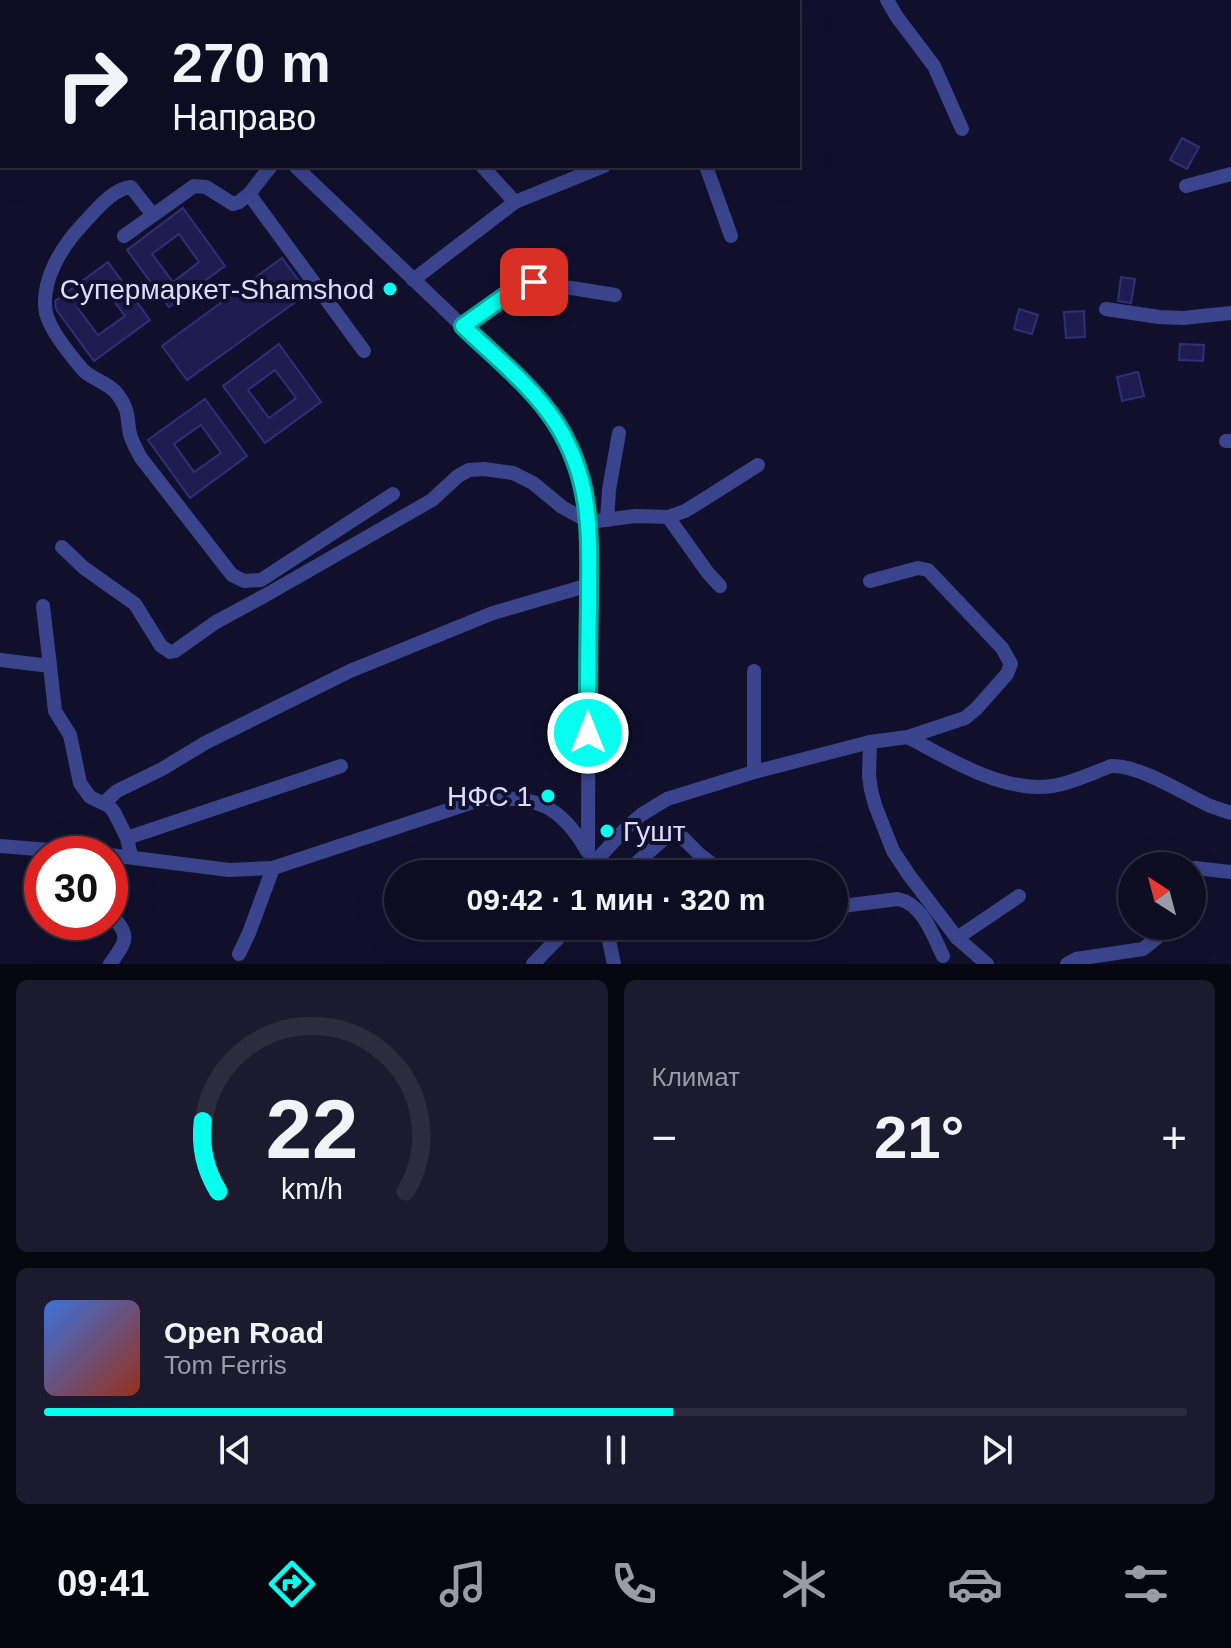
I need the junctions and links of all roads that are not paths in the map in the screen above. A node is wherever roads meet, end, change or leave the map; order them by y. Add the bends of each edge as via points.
1 (887, 0) edge
2 (962, 129) dead end
3 (269, 168) edge
4 (297, 168) edge
5 (484, 168) edge
6 (599, 168) edge
7 (707, 168) edge
8 (1231, 174) edge
9 (1186, 186) dead end
10 (249, 194) junction
11 (515, 202) junction
12 (153, 215) junction
13 (124, 236) dead end
14 (731, 236) dead end
15 (413, 280) junction
16 (615, 295) dead end
17 (1106, 309) dead end
18 (1231, 313) edge
19 (463, 326) junction
20 (364, 351) dead end
21 (619, 433) dead end
22 (758, 465) dead end
23 (393, 494) dead end
24 (668, 517) junction
25 (607, 520) junction
26 (589, 522) junction
27 (62, 547) dead end
28 (870, 581) dead end
29 (589, 585) junction
30 (720, 586) dead end
31 (43, 606) dead end
32 (0, 660) edge
33 (50, 666) junction
34 (754, 671) dead end
35 (908, 737) junction
36 (870, 742) junction
37 (341, 766) dead end
38 (754, 772) junction
39 (104, 803) junction
40 (1231, 813) edge
41 (126, 836) edge
42 (128, 838) edge
43 (128, 842) edge
44 (0, 846) edge
45 (24, 849) edge
46 (128, 856) edge
47 (131, 856) junction
48 (590, 860) edge
49 (592, 860) edge
50 (595, 860) edge
51 (640, 860) edge
52 (707, 860) edge
53 (273, 868) junction
54 (1206, 869) edge
55 (1231, 872) edge
56 (1019, 896) dead end
57 (848, 905) edge
58 (957, 938) junction
59 (125, 940) edge
60 (556, 940) edge
61 (609, 940) edge
62 (1154, 940) edge
63 (239, 954) dead end
64 (943, 956) dead end
65 (110, 964) edge
66 (533, 964) edge
67 (614, 964) edge
68 (987, 964) edge
69 (1067, 964) edge

1 - 2 street via 934,66
3 - 10 street
4 - 15 street
5 - 11 street
6 - 11 street
7 - 14 street
8 - 9 street
10 - 12 street via 233,204 198,185
10 - 20 street
11 - 15 street
12 - 13 street
12 - 23 street via 131,187 101,205 56,261 48,280 47,314 85,371 105,382 127,407 129,430 141,458 232,575 261,580
15 - 19 street
16 - 19 street via 526,283
17 - 18 street via 1183,318
19 - 26 street via 554,420 574,456
21 - 25 street
22 - 24 street
24 - 25 street
24 - 30 street
25 - 26 street
26 - 27 street via 513,473 469,470 432,500 170,652 135,604
26 - 29 street
28 - 35 street via 928,570 1011,664 965,718
29 - 39 street via 493,613 350,671 205,743
29 - 49 street
31 - 33 street
32 - 33 street
33 - 39 street via 55,711 70,735 80,783 90,797
34 - 38 street
35 - 36 street
35 - 40 street via 1009,783 1054,786 1117,766
36 - 38 street
36 - 58 street via 871,790 893,851
37 - 42 street
38 - 50 street via 654,806
39 - 41 street
43 - 47 street
44 - 45 street
46 - 47 street
47 - 53 street via 229,870
48 - 53 street via 564,817 530,801 506,797 482,799
51 - 52 street via 677,834
53 - 63 street
54 - 55 street
56 - 58 street
57 - 64 street via 907,901 921,914
58 - 68 street
59 - 65 street
60 - 66 street
61 - 67 street
62 - 69 street via 1143,949

